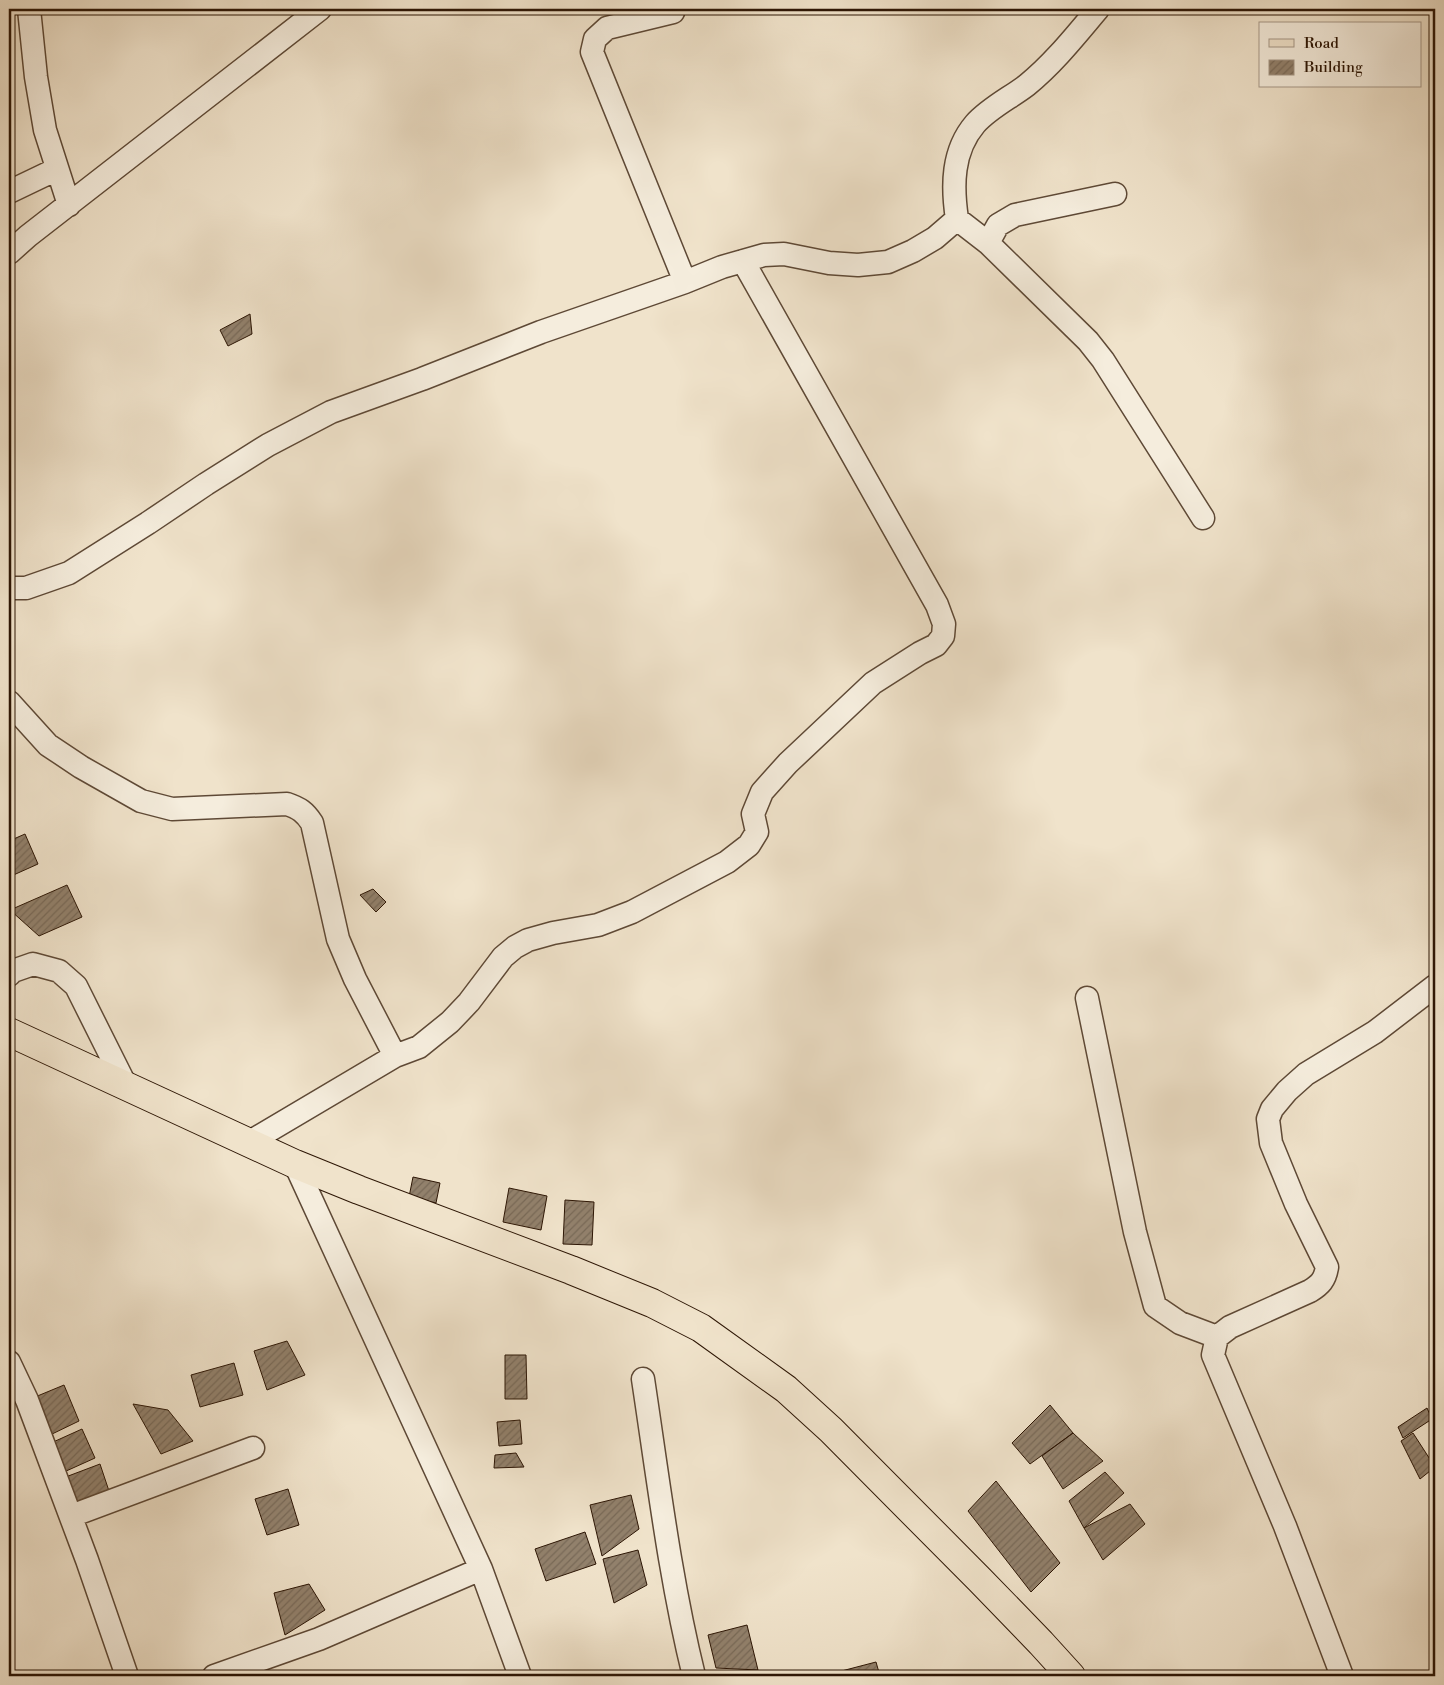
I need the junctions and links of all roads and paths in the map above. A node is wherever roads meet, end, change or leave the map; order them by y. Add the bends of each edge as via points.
1 (29, 9) edge
2 (320, 9) edge
3 (1098, 9) edge
4 (672, 12) dead end
5 (57, 169) junction
6 (9, 192) edge
7 (1115, 194) dead end
8 (69, 205) junction
9 (957, 219) junction
10 (988, 243) junction
11 (9, 254) edge
12 (743, 261) junction
13 (685, 282) junction
14 (1203, 518) dead end
15 (9, 588) edge
16 (9, 702) edge
17 (9, 974) edge
18 (1435, 986) edge
19 (1087, 998) dead end
20 (9, 1032) edge
21 (395, 1056) junction
22 (126, 1086) junction
23 (248, 1143) junction
24 (295, 1164) junction
25 (1217, 1337) junction
26 (9, 1362) edge
27 (643, 1380) dead end
28 (253, 1448) dead end
29 (71, 1516) junction
30 (481, 1569) junction
31 (127, 1676) edge
32 (214, 1676) edge
33 (520, 1676) edge
34 (694, 1676) edge
35 (1071, 1676) edge
36 (1342, 1676) edge

1 - 5 street via 45,130
2 - 8 street
3 - 9 street via 1049,64 975,124 965,138 953,186
4 - 13 street via 607,28 594,39 592,52
5 - 6 street
5 - 8 street
7 - 10 street via 1015,214 998,225
8 - 11 street
9 - 10 street
9 - 12 street via 935,238 888,262 829,263 784,254
10 - 14 street via 1082,335 1103,360
12 - 13 street
12 - 21 street via 937,605 944,624 943,636 936,645 873,683 788,763 757,802 753,814 757,826 755,838 727,862 632,912 598,925 528,940 515,947 450,1022 418,1047
13 - 15 street via 541,332 331,412 268,445 69,573 26,588
16 - 21 street via 48,745 141,801 172,809 287,804 305,813 312,823 338,939
17 - 22 street via 34,964 59,971 76,986
18 - 25 street via 1375,1032 1306,1074 1272,1109 1268,1119 1271,1143 1327,1267 1325,1278 1310,1291 1230,1327
19 - 25 street via 1135,1232 1155,1306 1180,1323
20 - 22 main road
21 - 23 street
22 - 23 main road
23 - 24 main road
24 - 30 street
24 - 35 main road via 580,1273 701,1328 786,1389 831,1430
25 - 36 street via 1213,1355 1285,1526
26 - 29 street via 27,1400
27 - 34 street via 668,1544
28 - 29 street
29 - 31 street
30 - 32 street via 319,1639
30 - 33 street

